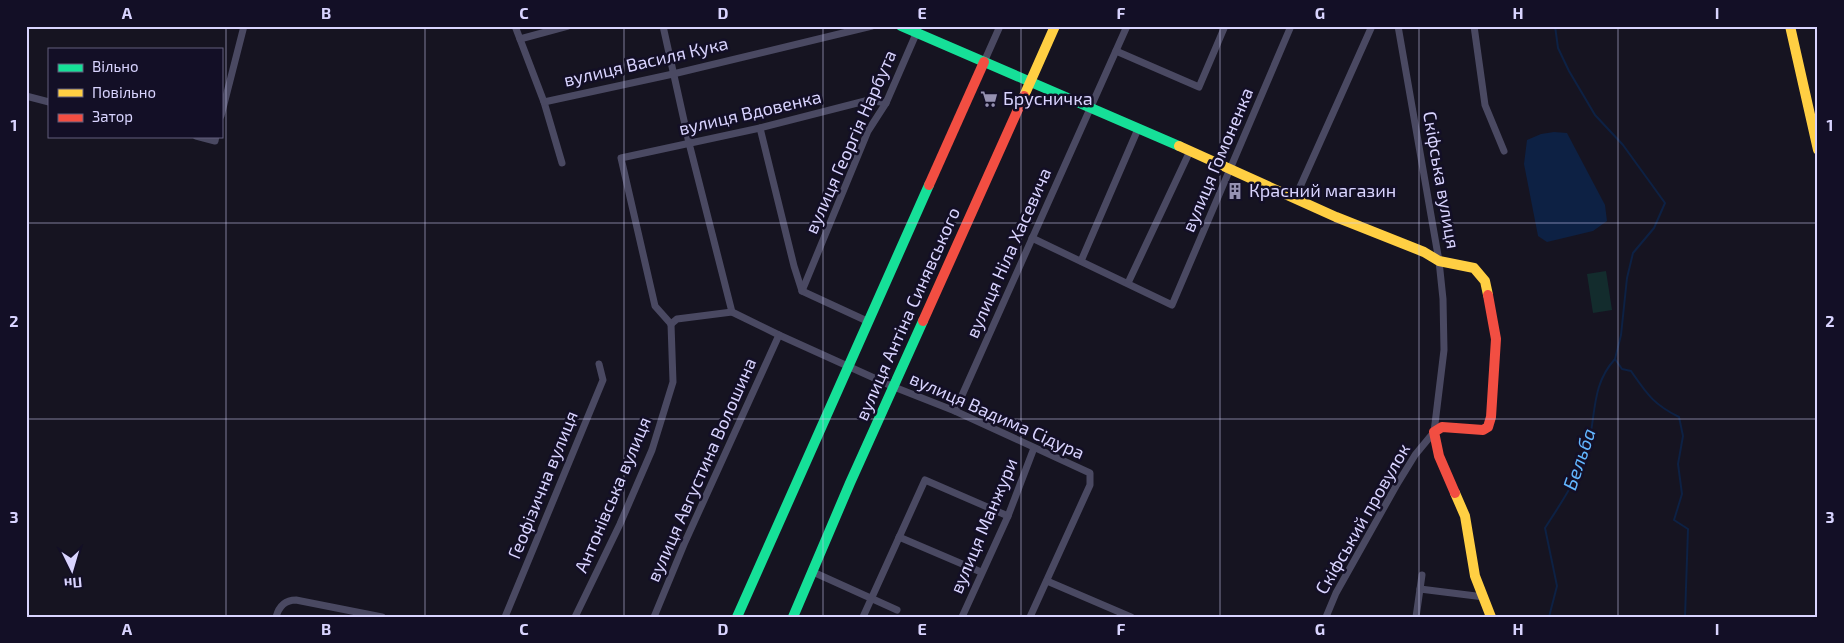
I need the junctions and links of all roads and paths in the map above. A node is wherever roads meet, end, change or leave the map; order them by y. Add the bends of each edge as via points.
1 (244, 26) edge
2 (514, 26) edge
3 (568, 26) edge
4 (663, 26) edge
5 (872, 26) edge
6 (901, 26) edge
7 (1000, 26) edge
8 (1055, 26) edge
9 (1127, 26) edge
10 (1225, 26) edge
11 (1292, 26) edge
12 (1372, 26) edge
13 (1398, 26) edge
14 (1474, 26) edge
15 (1790, 26) edge
16 (916, 34) junction
17 (520, 38) junction
18 (1116, 51) junction
19 (984, 62) junction
20 (674, 74) junction
21 (1031, 81) junction
22 (26, 96) edge
23 (48, 102) edge
24 (544, 102) junction
25 (886, 103) junction
26 (1091, 107) junction
27 (222, 112) edge
28 (760, 128) junction
29 (1138, 129) junction
30 (204, 138) edge
31 (216, 138) edge
32 (689, 144) junction
33 (1818, 150) edge
34 (1190, 151) junction
35 (1504, 151) dead end
36 (562, 163) dead end
37 (1230, 170) junction
38 (1295, 198) junction
39 (1032, 238) junction
40 (1082, 261) junction
41 (1439, 261) junction
42 (1128, 283) junction
43 (802, 291) junction
44 (732, 312) junction
45 (867, 321) junction
46 (671, 324) junction
47 (779, 335) junction
48 (598, 364) dead end
49 (849, 366) junction
50 (894, 387) junction
51 (955, 411) junction
52 (1434, 432) junction
53 (1034, 448) junction
54 (1008, 516) junction
55 (899, 537) junction
56 (813, 572) junction
57 (981, 572) junction
58 (1422, 576) dead end
59 (1047, 581) junction
60 (1420, 589) junction
61 (1484, 597) junction
62 (870, 598) junction
63 (897, 610) dead end
64 (276, 617) edge
65 (382, 617) edge
66 (506, 617) edge
67 (575, 617) edge
68 (654, 617) edge
69 (737, 617) edge
70 (792, 617) edge
71 (862, 617) edge
72 (962, 617) edge
73 (1030, 617) edge
74 (1131, 617) edge
75 (1326, 617) edge
76 (1416, 617) edge
77 (1491, 617) edge

1 - 27 street
2 - 17 street
3 - 17 street
4 - 20 street
5 - 20 street, вулиця Василя Кука
6 - 16 street
7 - 19 street, вулиця Антіна Синявського
8 - 21 street, вулиця Антіна Синявського
9 - 18 street, вулиця Ніла Хасевича
10 - 18 street via 1198,87
11 - 37 street, вулиця Гомоненка
12 - 38 street
13 - 41 street, Скіфська вулиця
14 - 35 street via 1485,105
15 - 33 street
16 - 19 street
16 - 25 street, вулиця Георгія Нарбута
17 - 24 street
18 - 26 street, вулиця Ніла Хасевича
19 - 21 street
19 - 45 street, вулиця Антіна Синявського
20 - 24 street, вулиця Василя Кука
20 - 32 street
21 - 26 street
21 - 50 street, вулиця Антіна Синявського
22 - 23 street
24 - 36 street
25 - 28 street, вулиця Вдовенка via 869,100
25 - 43 street, вулиця Георгія Нарбута via 868,132
26 - 29 street
26 - 39 street, вулиця Ніла Хасевича
28 - 32 street, вулиця Вдовенка
28 - 43 street
29 - 34 street
29 - 40 street
30 - 31 street via 215,141
32 - 44 street
32 - 46 street, вулиця Вдовенка via 621,158 655,306
34 - 37 street
34 - 42 street
37 - 38 street
37 - 42 street, вулиця Гомоненка via 1172,304
38 - 41 street
39 - 40 street
39 - 51 street, вулиця Ніла Хасевича
40 - 42 street
41 - 52 street via 1444,350
41 - 52 street, Скіфська вулиця via 1469,266 1480,272 1485,281 1496,339 1488,427 1483,430 1442,427
43 - 45 street
44 - 46 street via 677,319
44 - 47 street, вулиця Вадима Сідура
45 - 49 street, вулиця Антіна Синявського
46 - 67 street, Антонівська вулиця via 673,382 652,450
47 - 49 street, вулиця Вадима Сідура
47 - 68 street, вулиця Августина Волошина
48 - 66 street, Геофізична вулиця via 603,380
49 - 50 street, вулиця Вадима Сідура
49 - 69 street, вулиця Антіна Синявського
50 - 51 street, вулиця Вадима Сідура
50 - 56 street, вулиця Антіна Синявського
51 - 53 street, вулиця Вадима Сідура
52 - 61 street via 1439,456 1465,516 1475,576
52 - 75 street, Скіфський провулок via 1396,486
53 - 54 street, вулиця Манжури
53 - 59 street, вулиця Вадима Сідура via 1090,473 1090,484
54 - 55 street via 925,480
54 - 57 street, вулиця Манжури
55 - 57 street
55 - 62 street
56 - 62 street
56 - 70 street, вулиця Антіна Синявського
57 - 72 street, вулиця Манжури
58 - 60 street
59 - 73 street
59 - 74 street
60 - 61 street
60 - 76 street
61 - 77 street
62 - 63 street
62 - 71 street
64 - 65 street via 284,602 296,600

